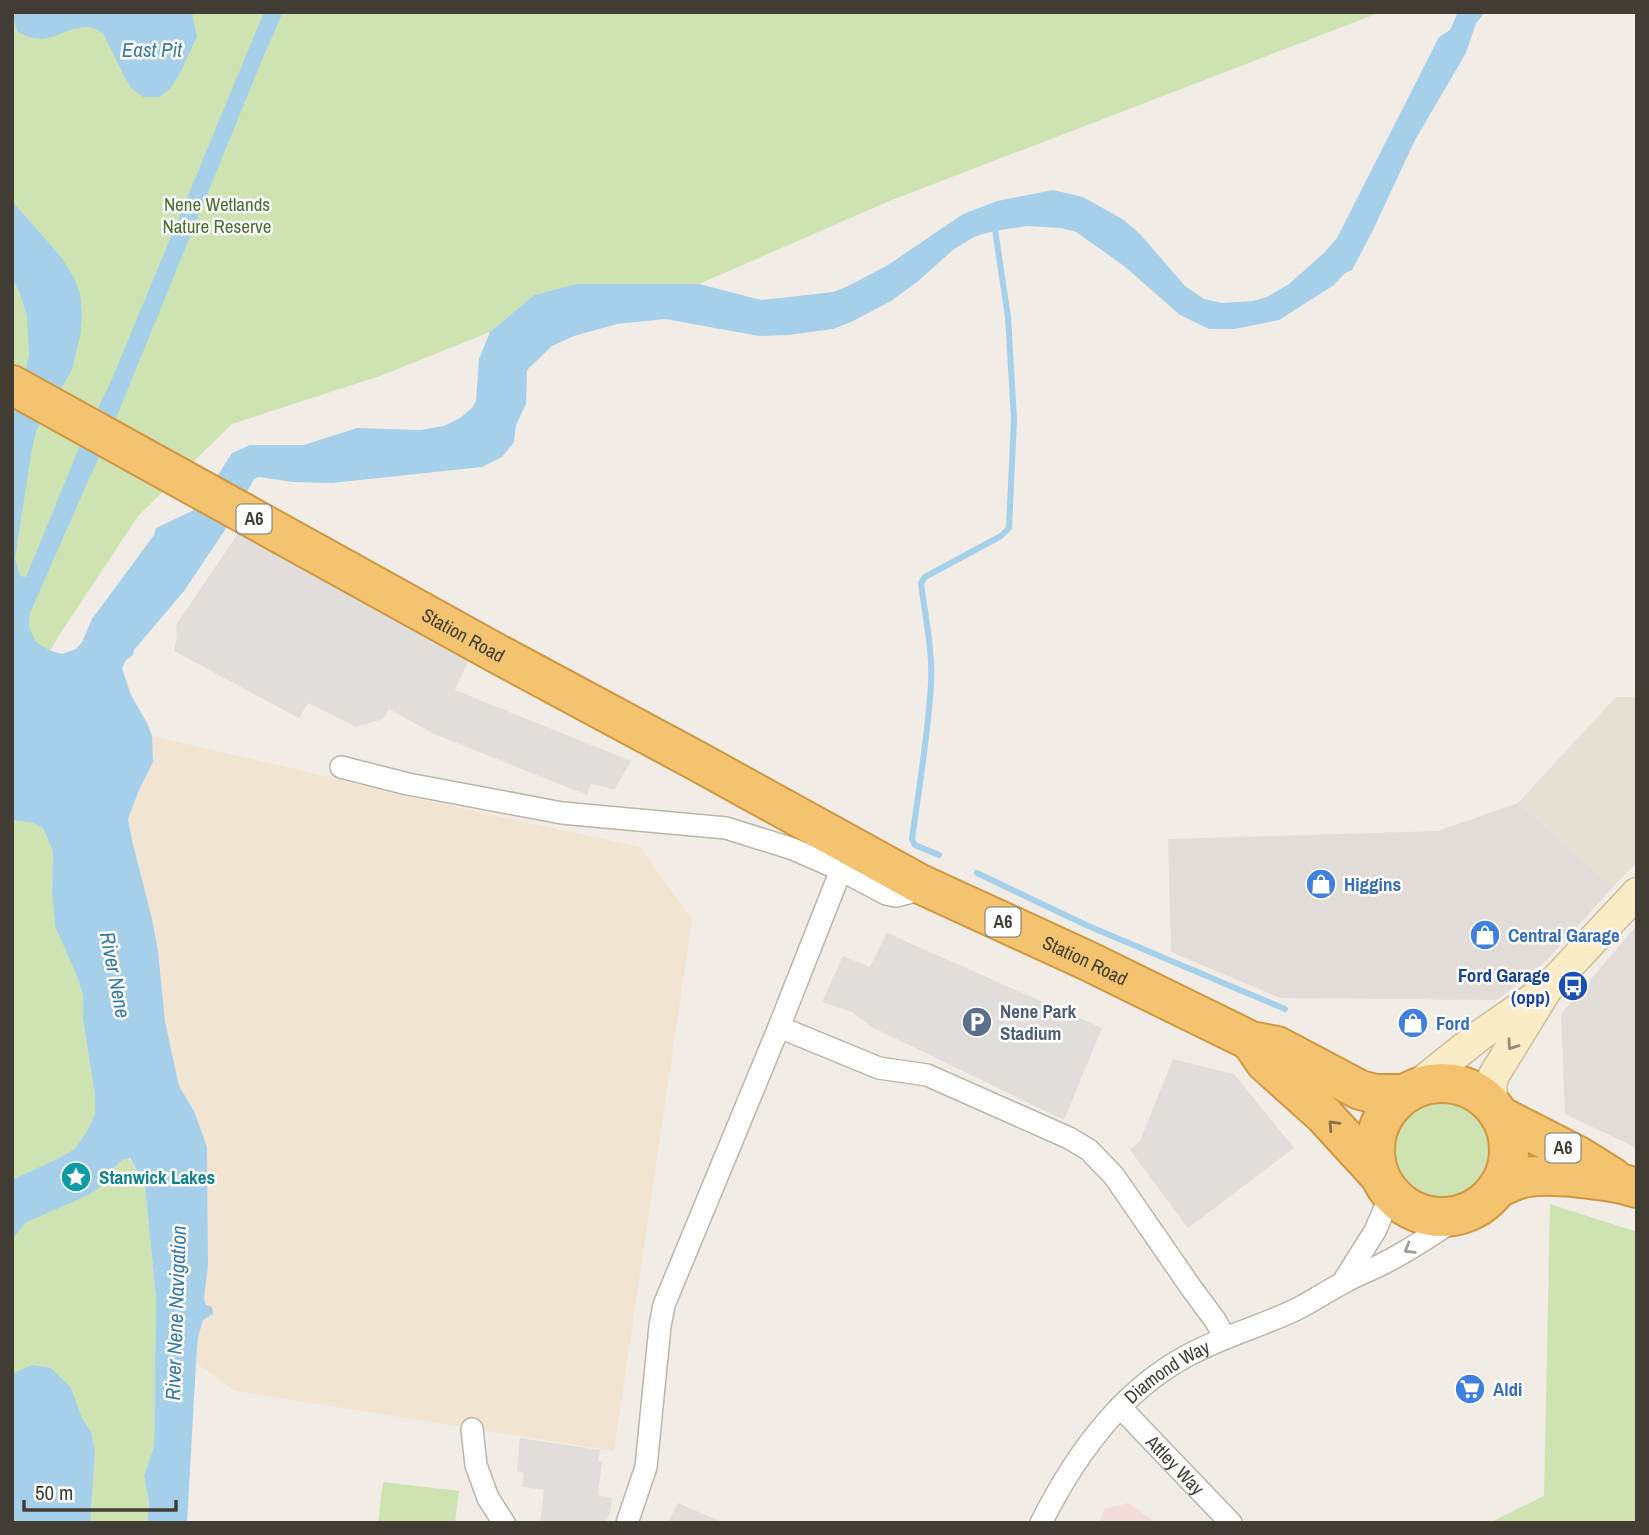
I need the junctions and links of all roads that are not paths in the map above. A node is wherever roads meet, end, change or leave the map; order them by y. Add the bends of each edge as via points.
1 (12, 386) edge
2 (341, 767) dead end
3 (841, 870) junction
4 (918, 883) junction
5 (1637, 893) edge
6 (1547, 989) junction
7 (779, 1027) junction
8 (1251, 1041) junction
9 (1409, 1091) junction
10 (1496, 1111) junction
11 (1385, 1185) junction
12 (1630, 1186) edge
13 (1497, 1188) junction
14 (1467, 1212) junction
15 (1343, 1282) junction
16 (1225, 1338) junction
17 (1119, 1407) junction
18 (472, 1429) dead end
19 (505, 1523) edge
20 (627, 1523) edge
21 (1041, 1523) edge
22 (1231, 1523) edge

1 - 4 highway, Station Road / A6
2 - 3 street via 562,813 726,828
3 - 4 street via 897,896
3 - 7 street
4 - 8 highway, Station Road / A6
5 - 6 main road
6 - 9 main road
6 -> 10 main road via 1494,1074
7 - 16 street via 879,1069 927,1074 1090,1150 1114,1176
7 - 20 street via 664,1304 646,1467
8 - 9 highway, Station Road / A6 via 1277,1046 1360,1090 1376,1094
11 -> 8 highway, Station Road / A6 via 1324,1115 1265,1062
9 - 10 highway via 1435,1083 1456,1084 1476,1092
9 - 11 highway via 1383,1116 1376,1135 1374,1155
10 - 12 highway, A6
10 - 13 highway via 1508,1136 1509,1158
11 - 14 highway via 1409,1209 1432,1217
11 - 15 street, Diamond Way via 1375,1231
12 - 13 highway, A6 via 1543,1175
13 - 14 highway
14 -> 15 street, Diamond Way via 1387,1262
15 - 16 street, Diamond Way via 1295,1310
16 - 17 street, Diamond Way via 1183,1358
17 - 21 street, Diamond Way via 1076,1461
17 - 22 street, Attley Way
18 - 19 street via 476,1465 488,1498

